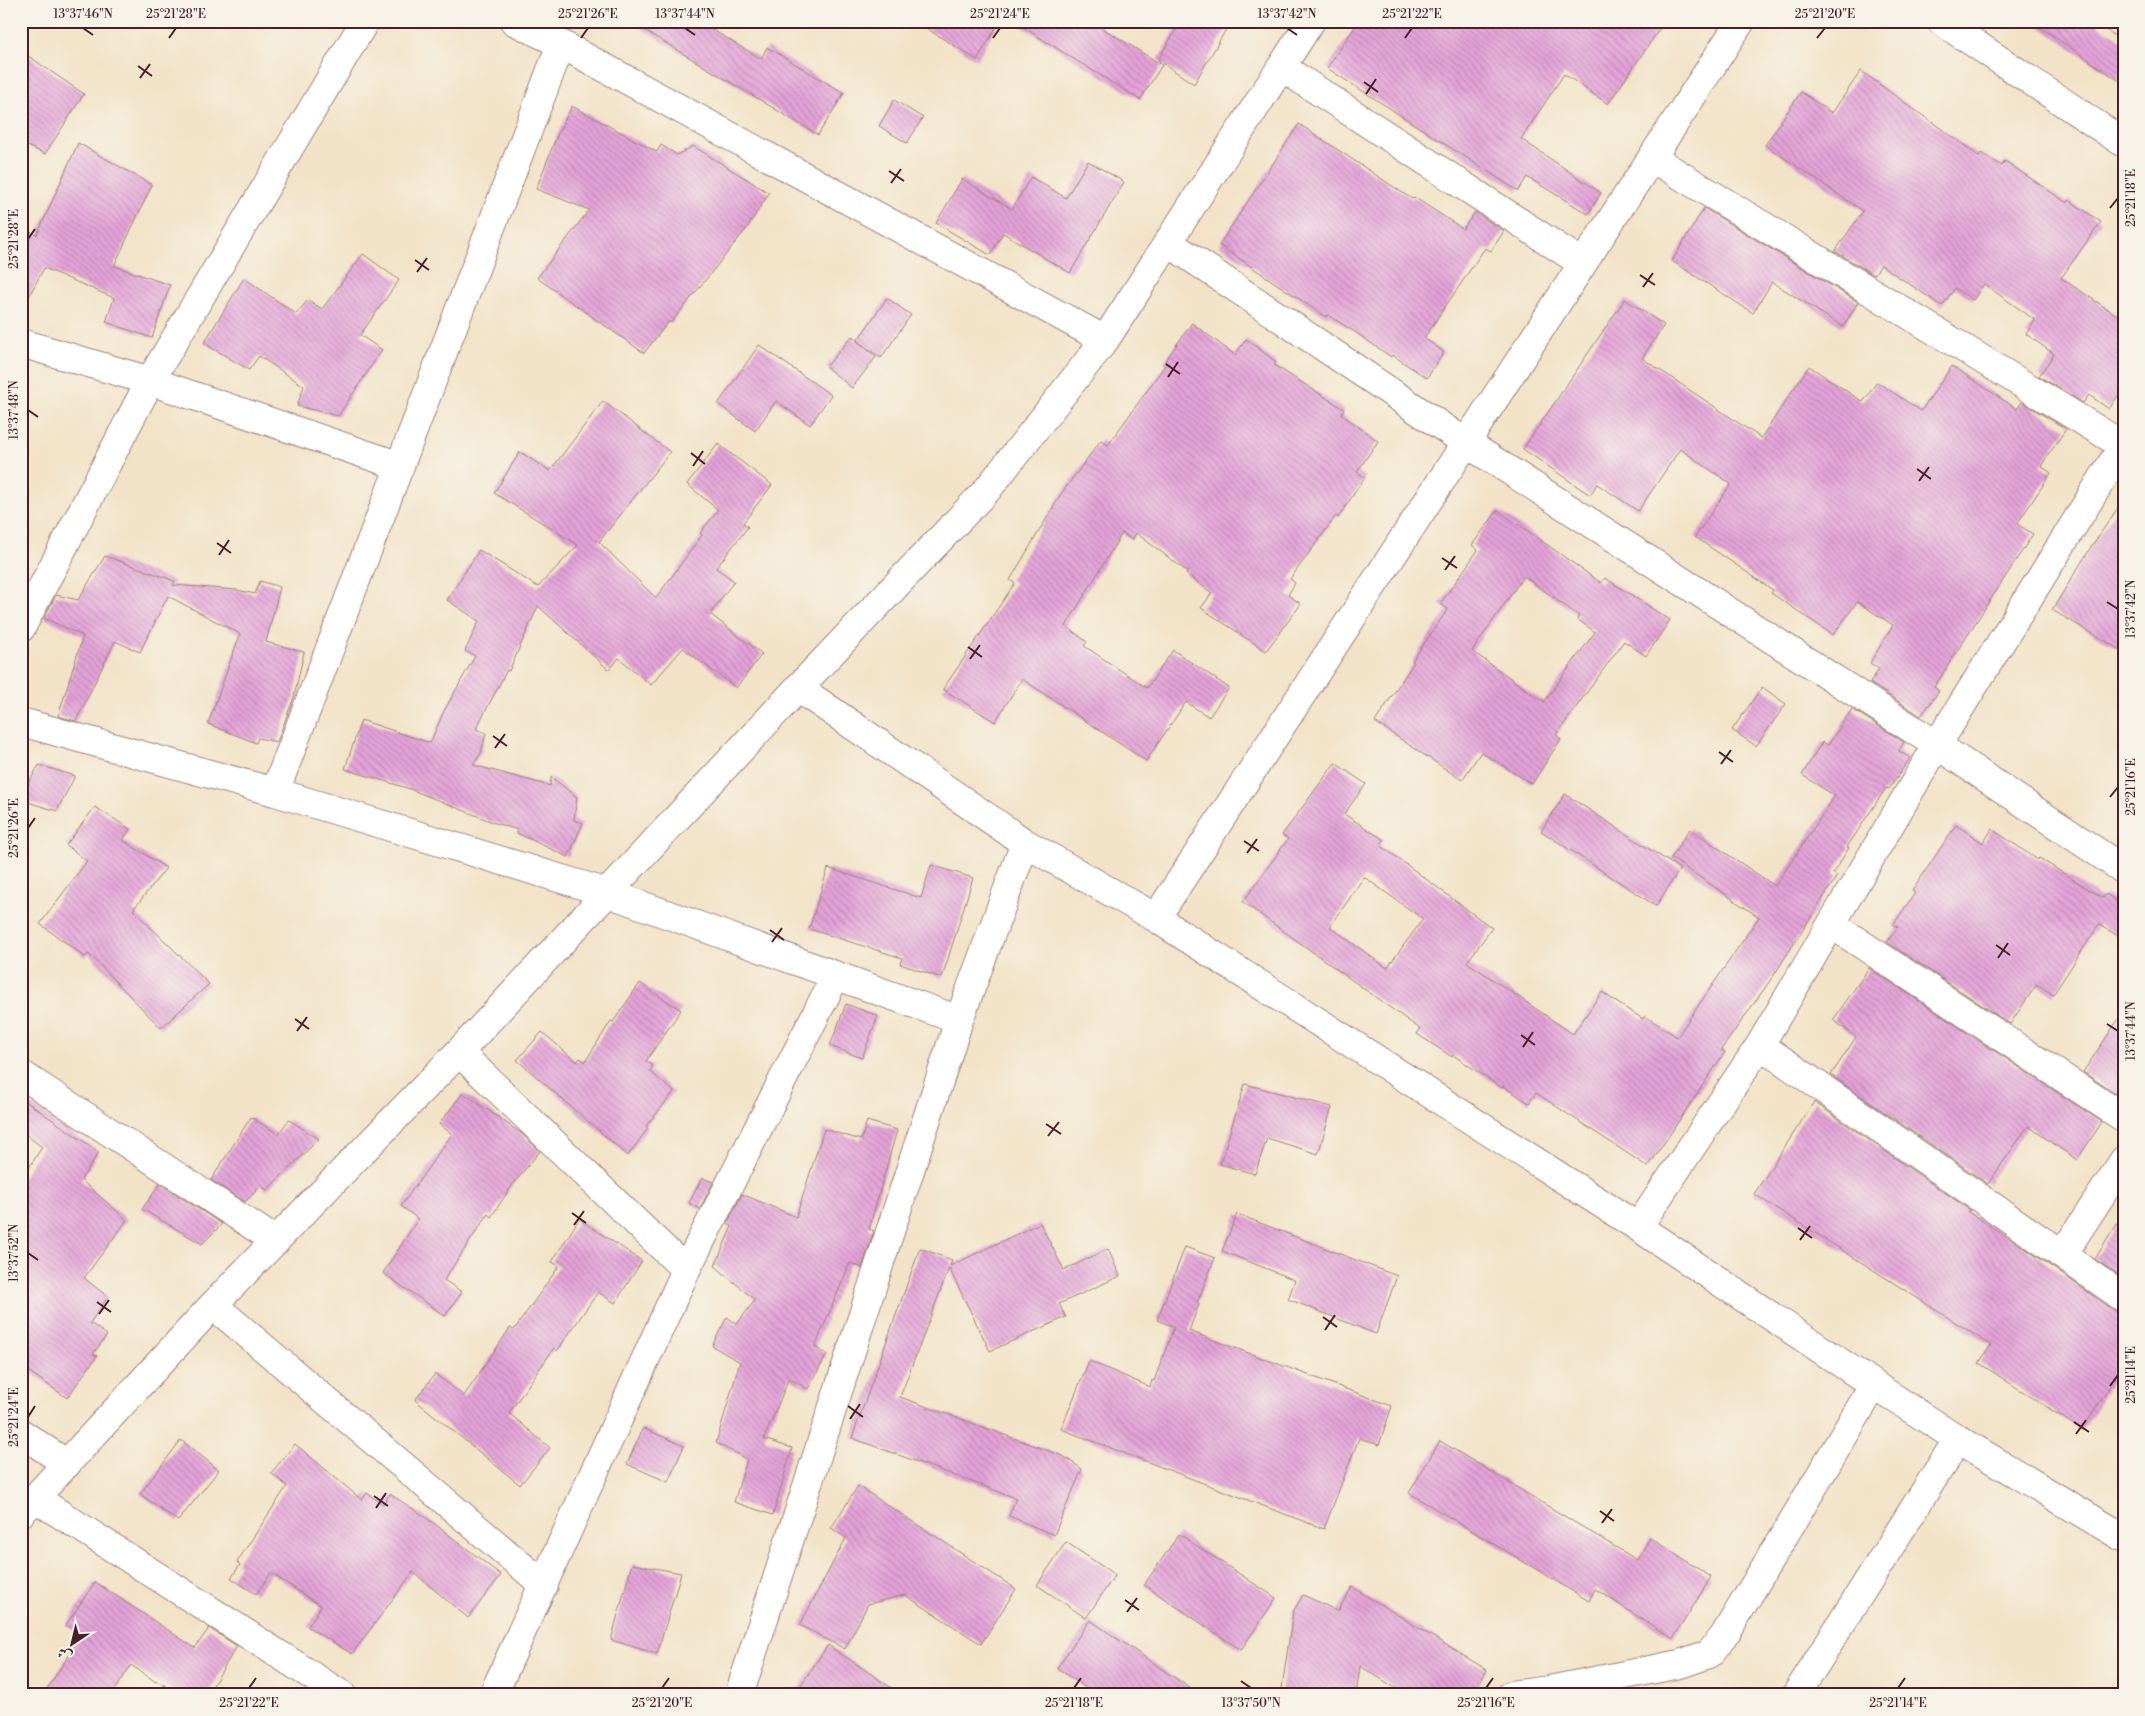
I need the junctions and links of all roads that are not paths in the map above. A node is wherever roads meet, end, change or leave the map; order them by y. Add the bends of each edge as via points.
1 (365, 21) edge
2 (514, 21) edge
3 (1312, 21) edge
4 (1741, 21) edge
5 (1941, 21) edge
6 (561, 44) junction
7 (1283, 68) junction
8 (2124, 143) edge
9 (1652, 158) junction
10 (1169, 243) junction
11 (1582, 263) junction
12 (1105, 340) junction
13 (21, 343) edge
14 (150, 381) junction
15 (1465, 442) junction
16 (2123, 445) edge
17 (400, 466) junction
18 (21, 628) edge
19 (798, 688) junction
20 (21, 722) edge
21 (1937, 745) junction
22 (275, 792) junction
23 (1025, 843) junction
24 (2124, 870) edge
25 (608, 893) junction
26 (1156, 918) junction
27 (1831, 924) junction
28 (835, 977) junction
29 (959, 1020) junction
30 (1760, 1045) junction
31 (459, 1052) junction
32 (21, 1074) edge
33 (2124, 1118) edge
34 (2124, 1160) edge
35 (1638, 1227) junction
36 (276, 1241) junction
37 (2062, 1255) junction
38 (686, 1270) junction
39 (2124, 1298) edge
40 (213, 1305) junction
41 (1874, 1385) junction
42 (21, 1433) edge
43 (1958, 1439) junction
44 (67, 1464) junction
45 (28, 1506) edge
46 (2124, 1538) edge
47 (544, 1585) junction
48 (342, 1695) edge
49 (493, 1695) edge
50 (738, 1695) edge
51 (1511, 1695) edge
52 (1796, 1695) edge

1 - 14 street
2 - 6 street
3 - 7 street
4 - 9 street
5 - 8 street
6 - 12 street
6 - 17 street
7 - 10 street
7 - 11 street
9 - 11 street
9 - 16 street
10 - 12 street
10 - 15 street
11 - 15 street
12 - 19 street via 987,490
13 - 14 street
14 - 17 street
14 - 18 street
15 - 21 street
15 - 26 street
16 - 21 street
17 - 22 street
19 - 23 street
19 - 25 street
20 - 22 street
21 - 24 street
21 - 27 street
22 - 25 street
23 - 26 street
23 - 29 street
25 - 28 street
25 - 31 street
26 - 35 street
27 - 30 street
27 - 33 street
28 - 29 street
28 - 38 street
29 - 50 street
30 - 35 street
30 - 37 street
31 - 36 street
31 - 38 street
32 - 36 street
34 - 37 street
35 - 41 street
36 - 40 street
37 - 39 street
38 - 47 street
40 - 44 street
40 - 47 street
41 - 43 street
41 - 51 street via 1724,1636 1709,1654 1680,1664
42 - 44 street
43 - 46 street
43 - 52 street
44 - 45 street
45 - 48 street
47 - 49 street

